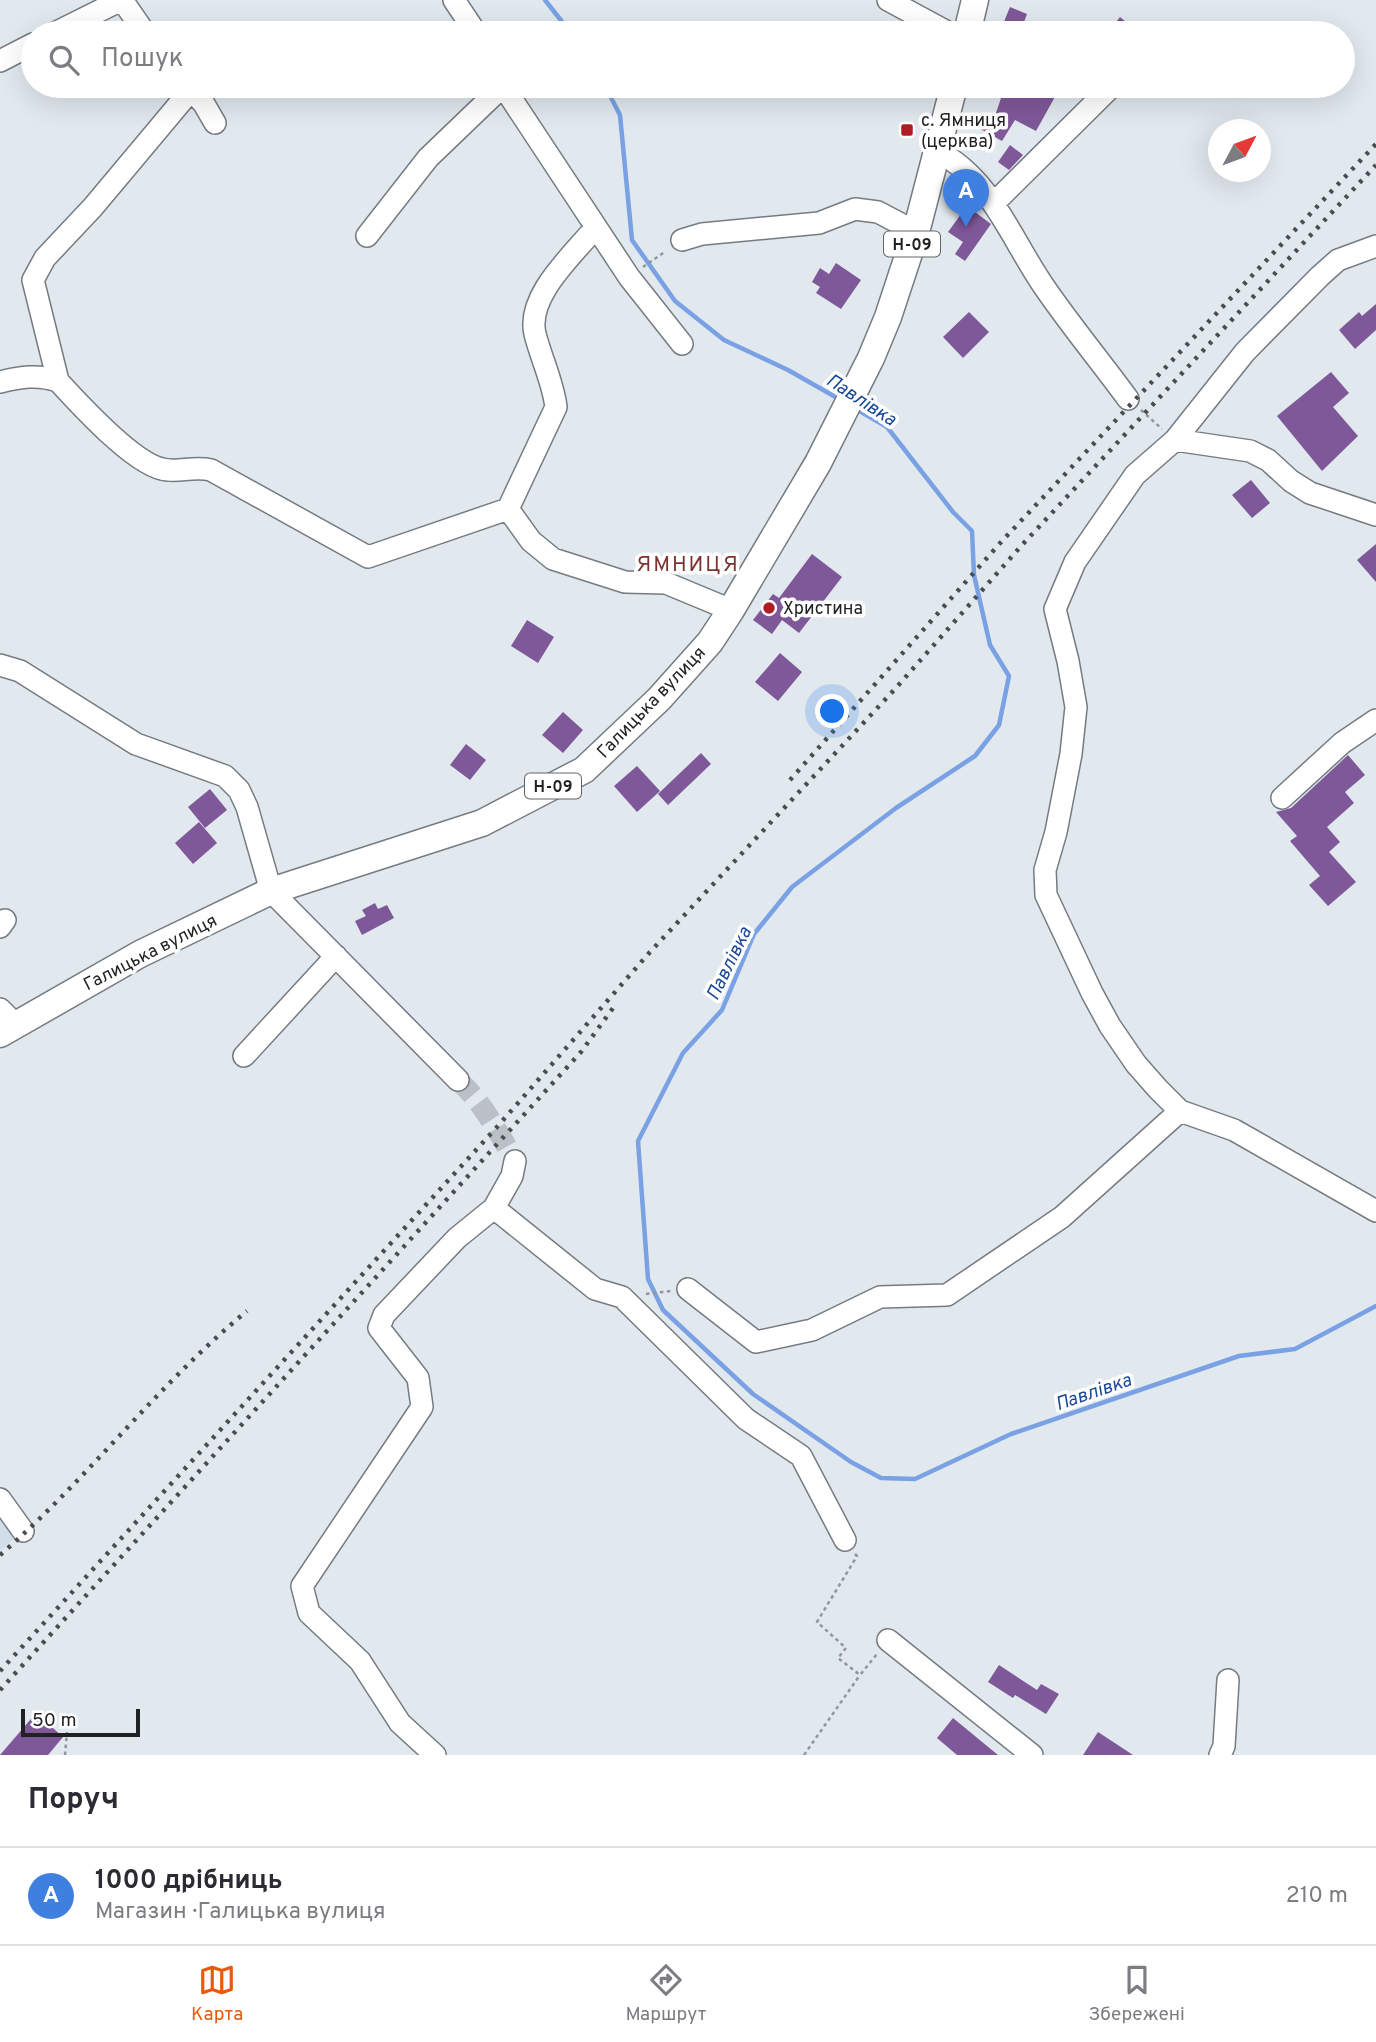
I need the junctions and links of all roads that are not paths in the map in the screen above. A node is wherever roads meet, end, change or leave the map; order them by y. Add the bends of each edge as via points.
1 (121, 0) edge
2 (454, 0) edge
3 (888, 0) edge
4 (975, 0) edge
5 (79, 21) edge
6 (136, 21) edge
7 (468, 21) edge
8 (927, 21) edge
9 (970, 21) edge
10 (21, 50) edge
11 (0, 61) edge
12 (182, 98) edge
13 (199, 98) edge
14 (490, 98) edge
15 (511, 98) edge
16 (951, 98) edge
17 (1101, 98) edge
18 (215, 123) dead end
19 (937, 151) junction
20 (994, 203) junction
21 (595, 228) junction
22 (916, 232) junction
23 (367, 236) dead end
24 (682, 240) road end
25 (1376, 246) edge
26 (682, 344) dead end
27 (58, 381) junction
28 (0, 382) edge
29 (1128, 399) road end
30 (1175, 440) junction
31 (508, 509) junction
32 (1376, 515) edge
33 (731, 610) junction
34 (0, 665) edge
35 (1376, 720) edge
36 (1282, 798) dead end
37 (271, 891) junction
38 (336, 956) junction
39 (5, 1023) edge
40 (244, 1056) dead end
41 (458, 1080) tunnel mouth
42 (1180, 1111) junction
43 (515, 1161) dead end
44 (494, 1208) junction
45 (1376, 1211) edge
46 (683, 1289) road end
47 (0, 1499) edge
48 (23, 1531) dead end
49 (845, 1539) road end
50 (888, 1640) road end
51 (1228, 1680) dead end
52 (435, 1755) edge
53 (1032, 1755) edge
54 (1220, 1755) edge

1 - 5 street
1 - 6 street
2 - 7 street
3 - 8 street
4 - 9 main road
10 - 11 street
12 - 27 street via 45,258 33,280
13 - 18 street
14 - 23 street via 428,158
15 - 21 street
16 - 19 main road, Галицька вулиця / Н-09
17 - 20 street
19 - 20 street via 953,159
19 - 22 main road, Галицька вулиця / Н-09
20 - 29 street via 1044,286
21 - 26 street
21 - 31 street via 535,307 535,333 556,407
22 - 24 street via 878,212 855,209 819,223
22 - 33 main road, Галицька вулиця / Н-09 via 871,358 818,463
25 - 30 street via 1338,260 1320,276 1245,352
27 - 28 street via 29,376
27 - 31 street via 116,439 152,465 163,470 211,470 368,557
30 - 32 street via 1250,451 1310,493
30 - 42 street via 1135,475 1116,501 1075,562 1055,609 1076,707 1069,767 1045,870 1046,895 1104,1015 1136,1064
31 - 33 street via 531,541 553,559 625,582 666,583
33 - 37 main road, Галицька вулиця / Н-09 via 710,642 659,699 584,770 482,823
34 - 37 street via 20,671 136,744 225,776 247,807
35 - 36 street via 1342,743
37 - 38 street
37 - 39 main road, Галицька вулиця / Н-09
38 - 40 street
38 - 41 street
42 - 45 street via 1234,1130
42 - 46 street via 1062,1217 947,1295 880,1297 812,1330 756,1342
43 - 44 street
44 - 49 street via 595,1289 622,1297 746,1419 801,1456
44 - 52 street via 457,1238 384,1315 379,1328 418,1378 422,1407 302,1586 309,1613 360,1661 400,1723
47 - 48 street
50 - 53 street
51 - 54 street

